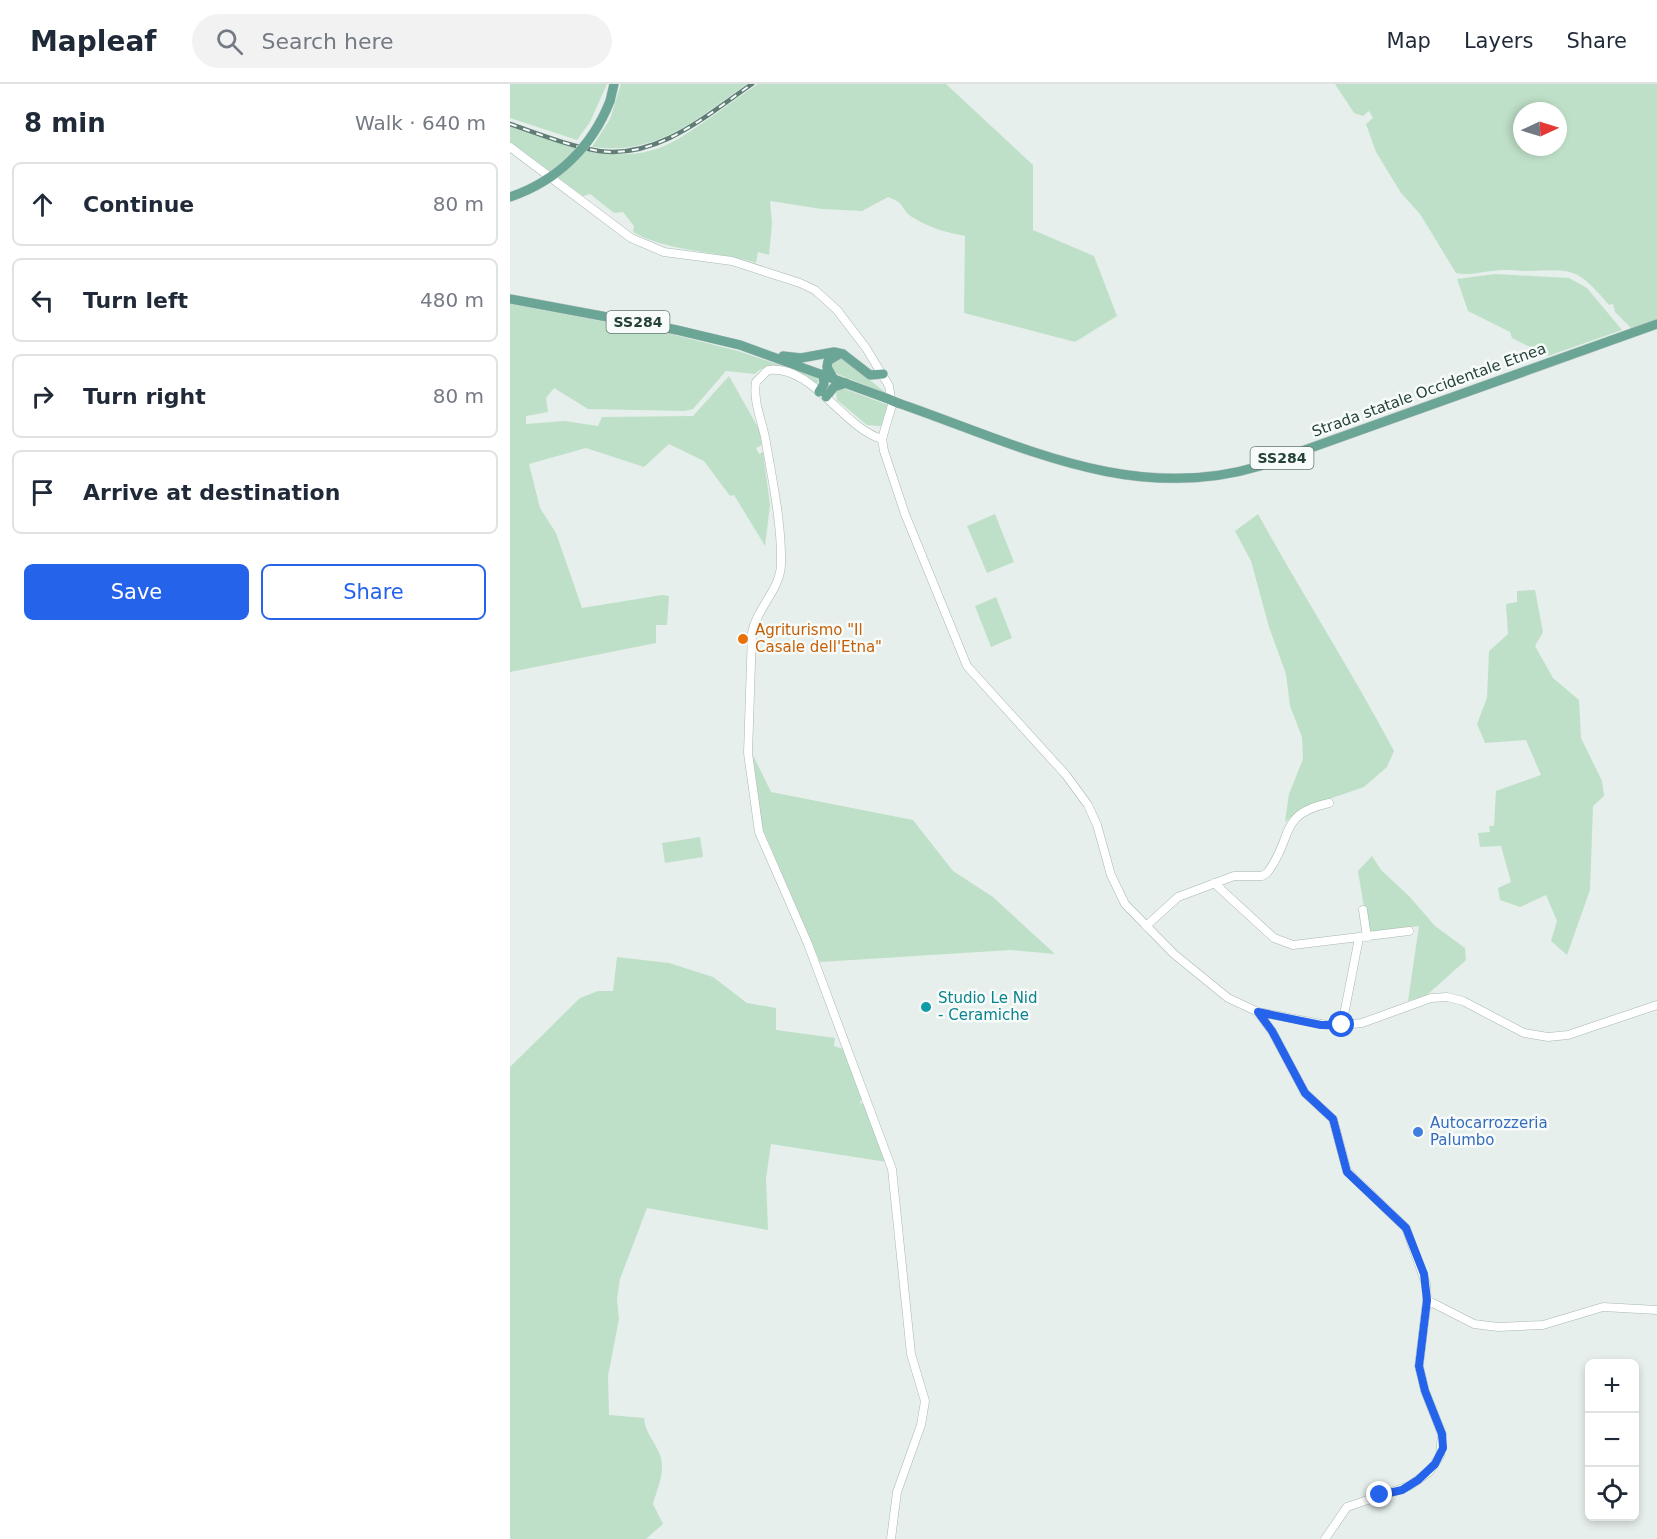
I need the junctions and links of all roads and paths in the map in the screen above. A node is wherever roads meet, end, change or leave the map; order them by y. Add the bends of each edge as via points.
1 (614, 84) edge
2 (510, 147) edge
3 (510, 197) edge
4 (510, 299) edge
5 (1657, 324) edge
6 (765, 353) junction
7 (843, 354) junction
8 (823, 374) junction
9 (883, 374) junction
10 (832, 378) junction
11 (846, 383) junction
12 (822, 394) junction
13 (882, 440) junction
14 (1329, 803) dead end
15 (1214, 883) junction
16 (1363, 910) dead end
17 (1146, 926) junction
18 (1409, 931) dead end
19 (1363, 937) junction
20 (1657, 1005) edge
21 (1258, 1012) junction
22 (1342, 1025) junction
23 (1427, 1300) junction
24 (1657, 1310) edge
25 (891, 1539) edge
26 (1324, 1539) edge

1 - 3 main road, bridge via 594,133 572,160 544,182
2 - 9 street via 631,238 664,252 732,261 808,285 837,310
4 - 6 main road, SS284 via 677,330
5 - 11 main road, Strada statale Occidentale Etnea / SS284, bridge via 1260,466 1206,477 1138,478 1096,471
6 - 7 main road via 801,358
6 - 8 main road, SS284
7 - 9 main road via 870,375
7 - 10 main road via 828,362
8 - 10 main road, SS284
8 - 12 main road
9 - 13 street via 892,405
10 - 11 main road, SS284
11 - 12 main road
12 - 13 street
12 - 25 street via 779,370 763,373 756,382 781,562 752,633 748,766 759,832 808,944 890,1162 910,1344 925,1401 921,1425 894,1504
13 - 17 street via 905,514 967,666 1089,805 1119,894
14 - 15 street via 1307,809 1291,821 1286,842 1267,873 1234,876
15 - 17 street via 1178,897
15 - 19 street via 1279,941 1300,945
16 - 19 street
17 - 21 street via 1215,989
18 - 19 street
19 - 22 street
20 - 22 street via 1548,1038 1524,1033 1463,1001 1447,997 1431,998 1368,1021
21 - 22 street via 1321,1025
21 - 23 street via 1305,1093 1333,1119 1347,1172 1406,1228 1424,1274
23 - 24 street via 1474,1324 1498,1327 1543,1325 1594,1308
23 - 26 street via 1419,1366 1442,1434 1440,1456 1429,1472 1409,1486 1347,1507

